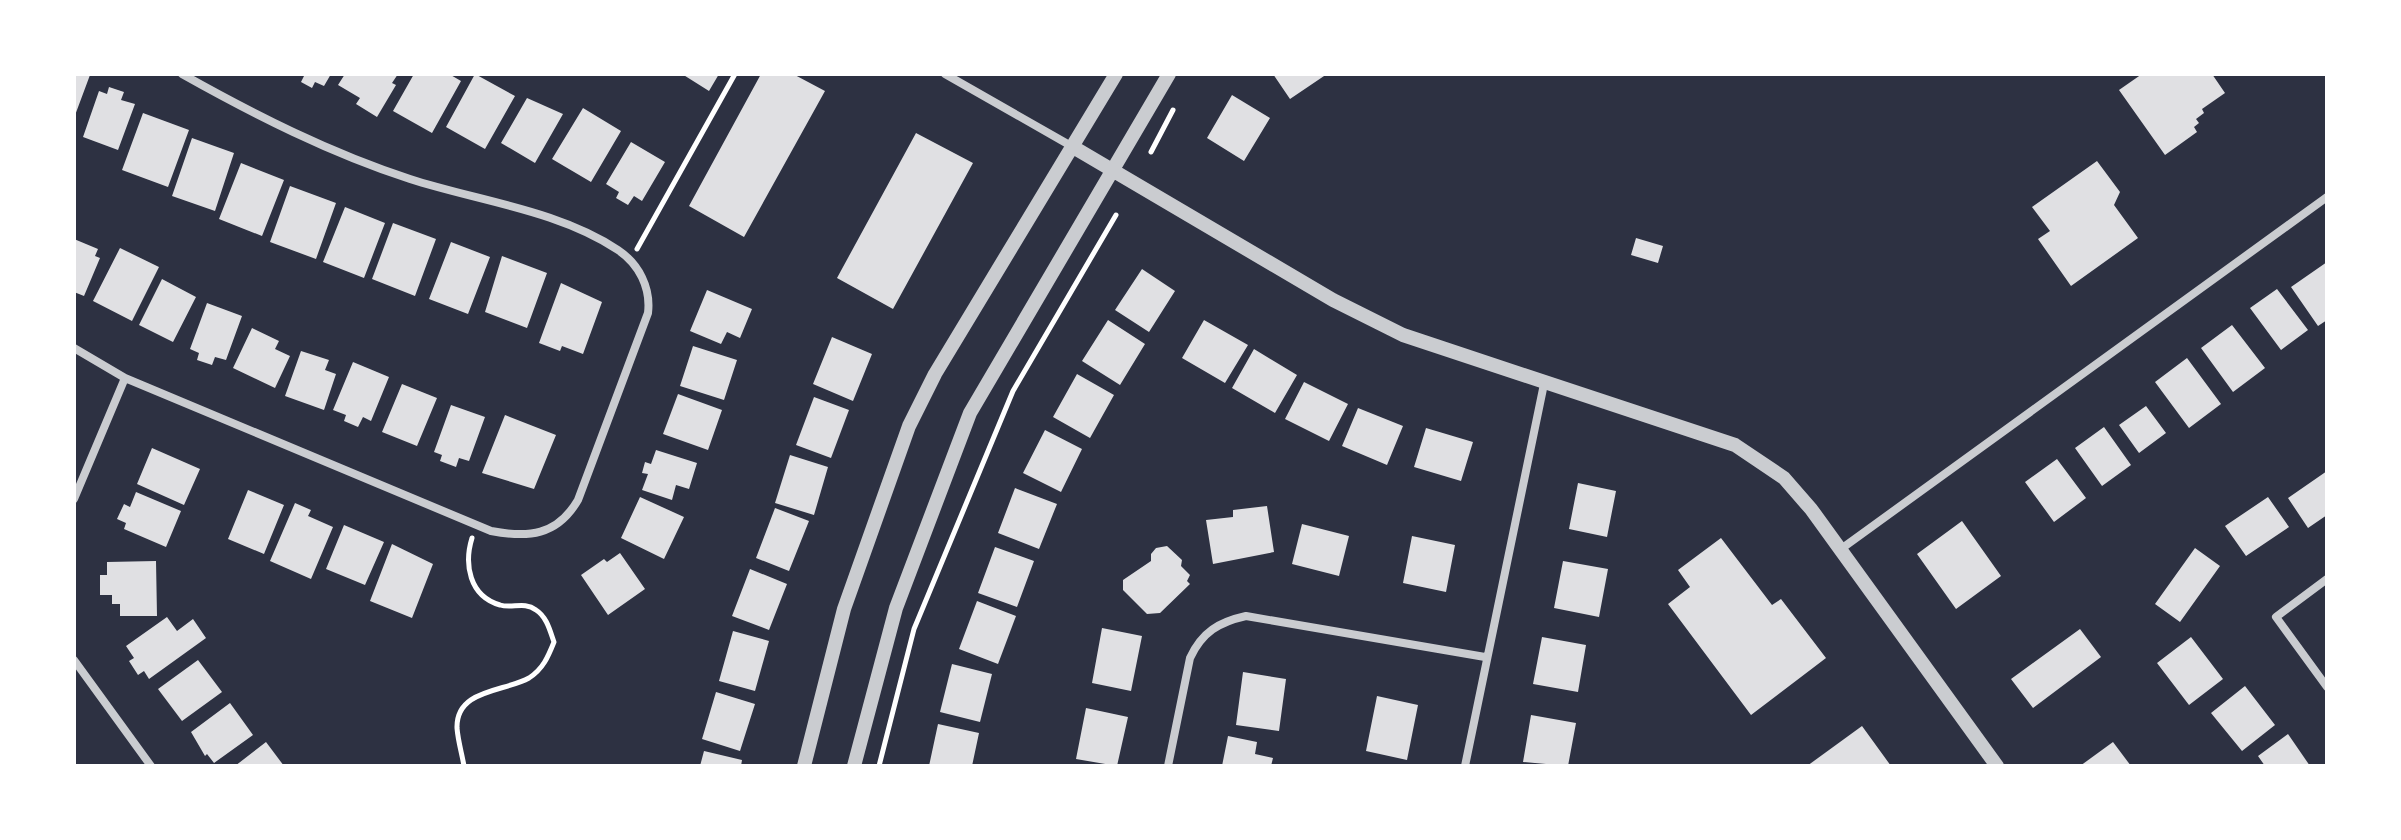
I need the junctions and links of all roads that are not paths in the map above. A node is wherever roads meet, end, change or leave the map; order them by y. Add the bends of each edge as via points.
1 (182, 74) edge
2 (945, 74) edge
3 (1116, 74) edge
4 (1169, 74) edge
5 (1073, 147) junction
6 (1112, 171) junction
7 (2327, 197) edge
8 (74, 348) edge
9 (125, 378) junction
10 (1544, 384) junction
11 (74, 499) edge
12 (1841, 549) junction
13 (2327, 579) edge
14 (1485, 657) junction
15 (74, 660) edge
16 (2327, 687) edge
17 (151, 766) edge
18 (804, 766) edge
19 (854, 766) edge
20 (1168, 766) edge
21 (1465, 766) edge
22 (1997, 766) edge

1 - 9 street via 314,142 410,179 542,216 607,243 631,260 647,285 648,313 572,509 557,526 534,535 476,525
2 - 5 street
3 - 5 street
4 - 6 street
5 - 6 street
5 - 18 street via 909,426 844,609
6 - 10 street via 1368,318 1436,349
6 - 19 street via 987,380 953,450 881,654
7 - 12 street
8 - 9 street
9 - 11 street
10 - 12 street via 1735,445 1784,478
10 - 14 street
12 - 22 street
13 - 16 street via 2276,617
14 - 20 street via 1246,616 1226,621 1198,642 1190,658
14 - 21 street
15 - 17 street

